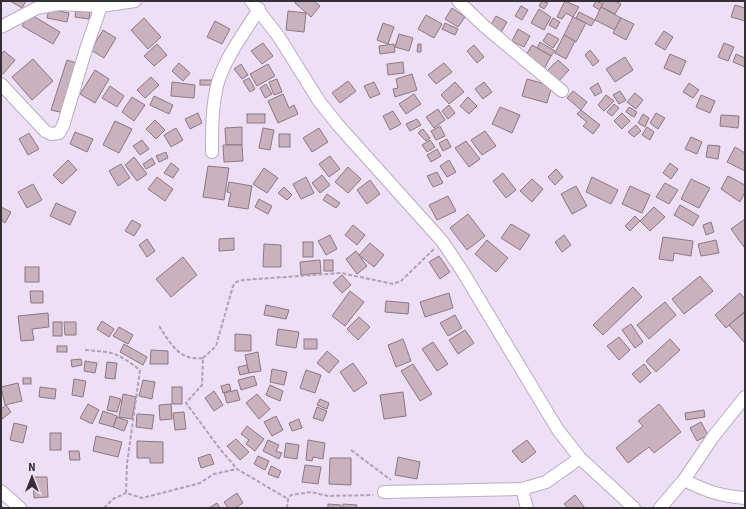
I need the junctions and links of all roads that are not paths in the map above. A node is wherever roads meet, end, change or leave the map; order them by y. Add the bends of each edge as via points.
1 (135, 1) edge
2 (458, 1) edge
3 (255, 5) edge
4 (101, 6) junction
5 (1, 27) edge
6 (1, 84) edge
7 (562, 91) dead end
8 (212, 152) dead end
9 (745, 397) edge
10 (580, 458) junction
11 (684, 480) junction
12 (522, 490) junction
13 (1, 491) edge
14 (379, 493) road end
15 (745, 498) edge
16 (20, 508) edge
17 (527, 508) edge
18 (634, 508) edge
19 (660, 508) edge

1 - 4 street
2 - 7 street
3 - 8 street via 218,82 212,119
3 - 10 street via 338,125 442,241 558,430
4 - 5 street via 58,4 37,8
4 - 6 street via 59,133 51,134 45,131
9 - 11 street via 713,437
10 - 12 street via 546,482
10 - 18 street
11 - 15 street via 704,491
11 - 19 street
12 - 14 street via 405,490
12 - 17 street
13 - 16 street

